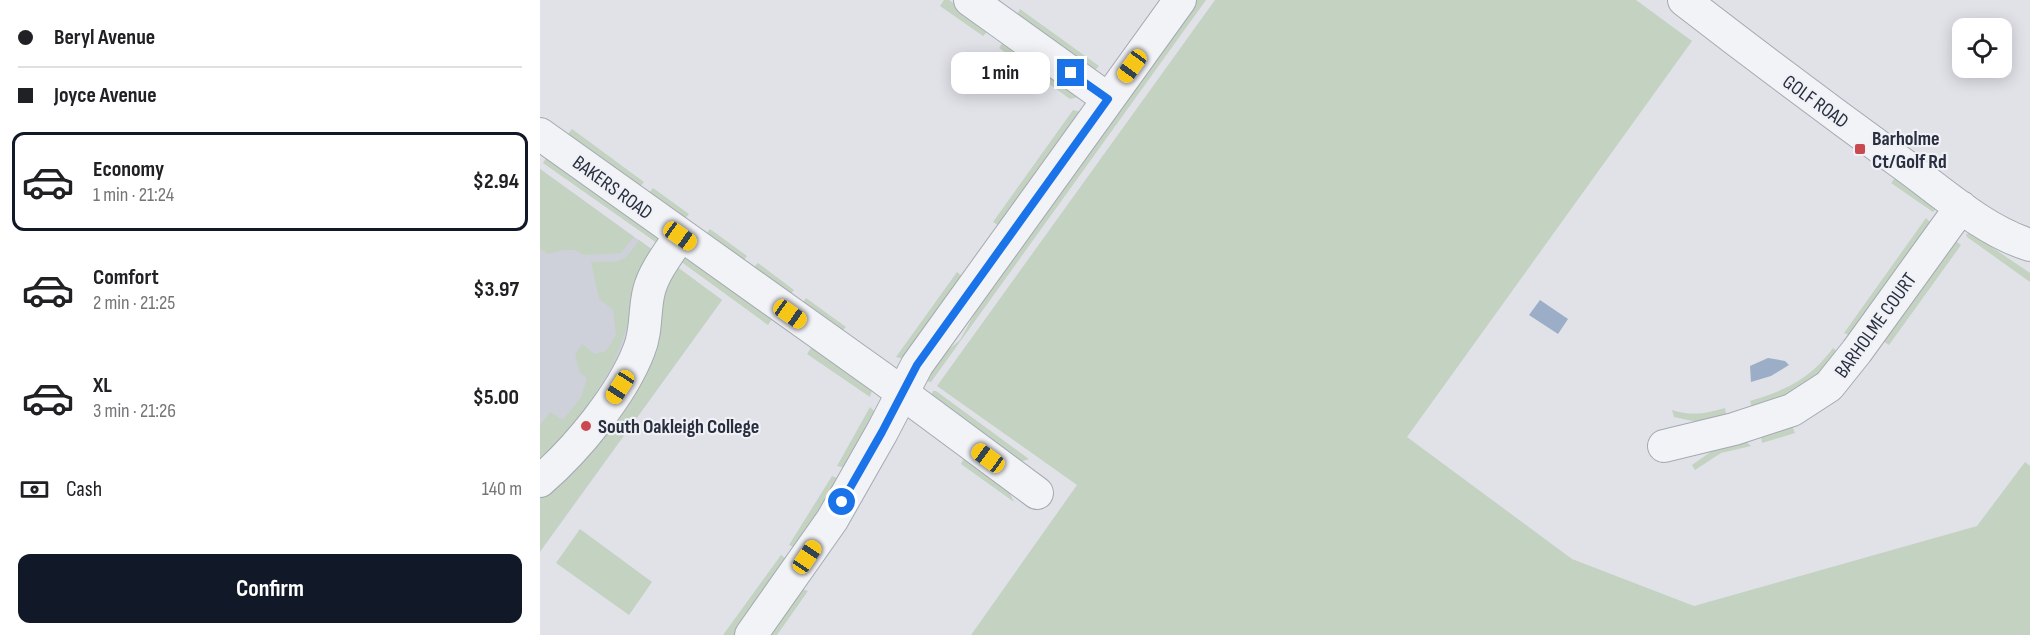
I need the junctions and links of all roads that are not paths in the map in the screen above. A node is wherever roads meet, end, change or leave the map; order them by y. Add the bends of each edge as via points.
1 (970, 0) edge
2 (1180, 0) edge
3 (1684, 0) edge
4 (1108, 99) junction
5 (540, 134) edge
6 (1961, 207) junction
7 (680, 236) junction
8 (2020, 242) edge
9 (2030, 264) edge
10 (902, 394) junction
11 (1664, 446) dead end
12 (540, 481) edge
13 (1037, 493) dead end
14 (751, 635) edge

1 - 4 street
2 - 4 street
3 - 6 street, GOLF ROAD
4 - 10 street via 917,365
5 - 7 street, BAKERS ROAD
6 - 8 street, GOLF ROAD
6 - 11 street, BARHOLME COURT via 1829,386 1792,410
7 - 10 street, BAKERS ROAD
7 - 12 street via 648,293 640,349 628,374 580,441
8 - 9 street, GOLF ROAD
10 - 13 street, BAKERS ROAD
10 - 14 street via 832,520

